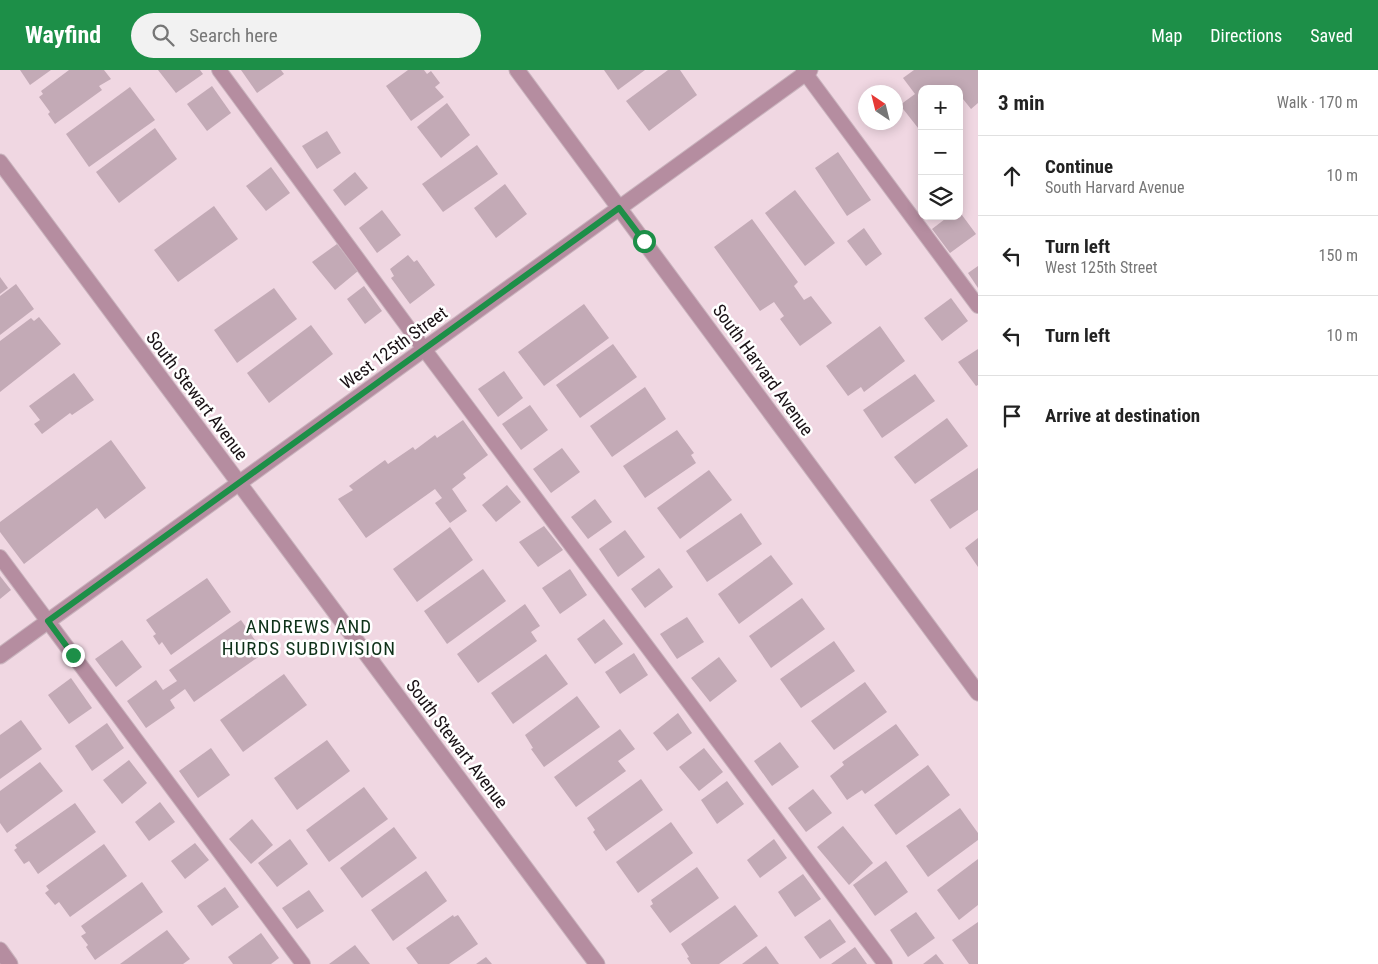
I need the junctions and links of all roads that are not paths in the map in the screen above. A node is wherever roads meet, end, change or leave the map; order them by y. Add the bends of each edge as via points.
1 (219, 70) edge
2 (517, 70) edge
3 (806, 71) edge
4 (0, 162) edge
5 (619, 208) junction
6 (978, 306) edge
7 (424, 349) junction
8 (239, 483) junction
9 (0, 557) edge
10 (48, 621) junction
11 (0, 656) edge
12 (978, 693) edge
13 (0, 950) edge
14 (10, 964) edge
15 (303, 964) edge
16 (597, 964) edge
17 (885, 964) edge

1 - 7 lane
2 - 5 street, South Harvard Avenue
3 - 5 street, West 125th Street
3 - 6 lane
4 - 8 street, South Stewart Avenue
5 - 7 street, West 125th Street
5 - 12 street, South Harvard Avenue
7 - 8 street, West 125th Street
7 - 17 lane
8 - 10 street, West 125th Street
8 - 16 street, South Stewart Avenue
9 - 10 lane
10 - 11 street, West 125th Street
10 - 15 lane
13 - 14 street

